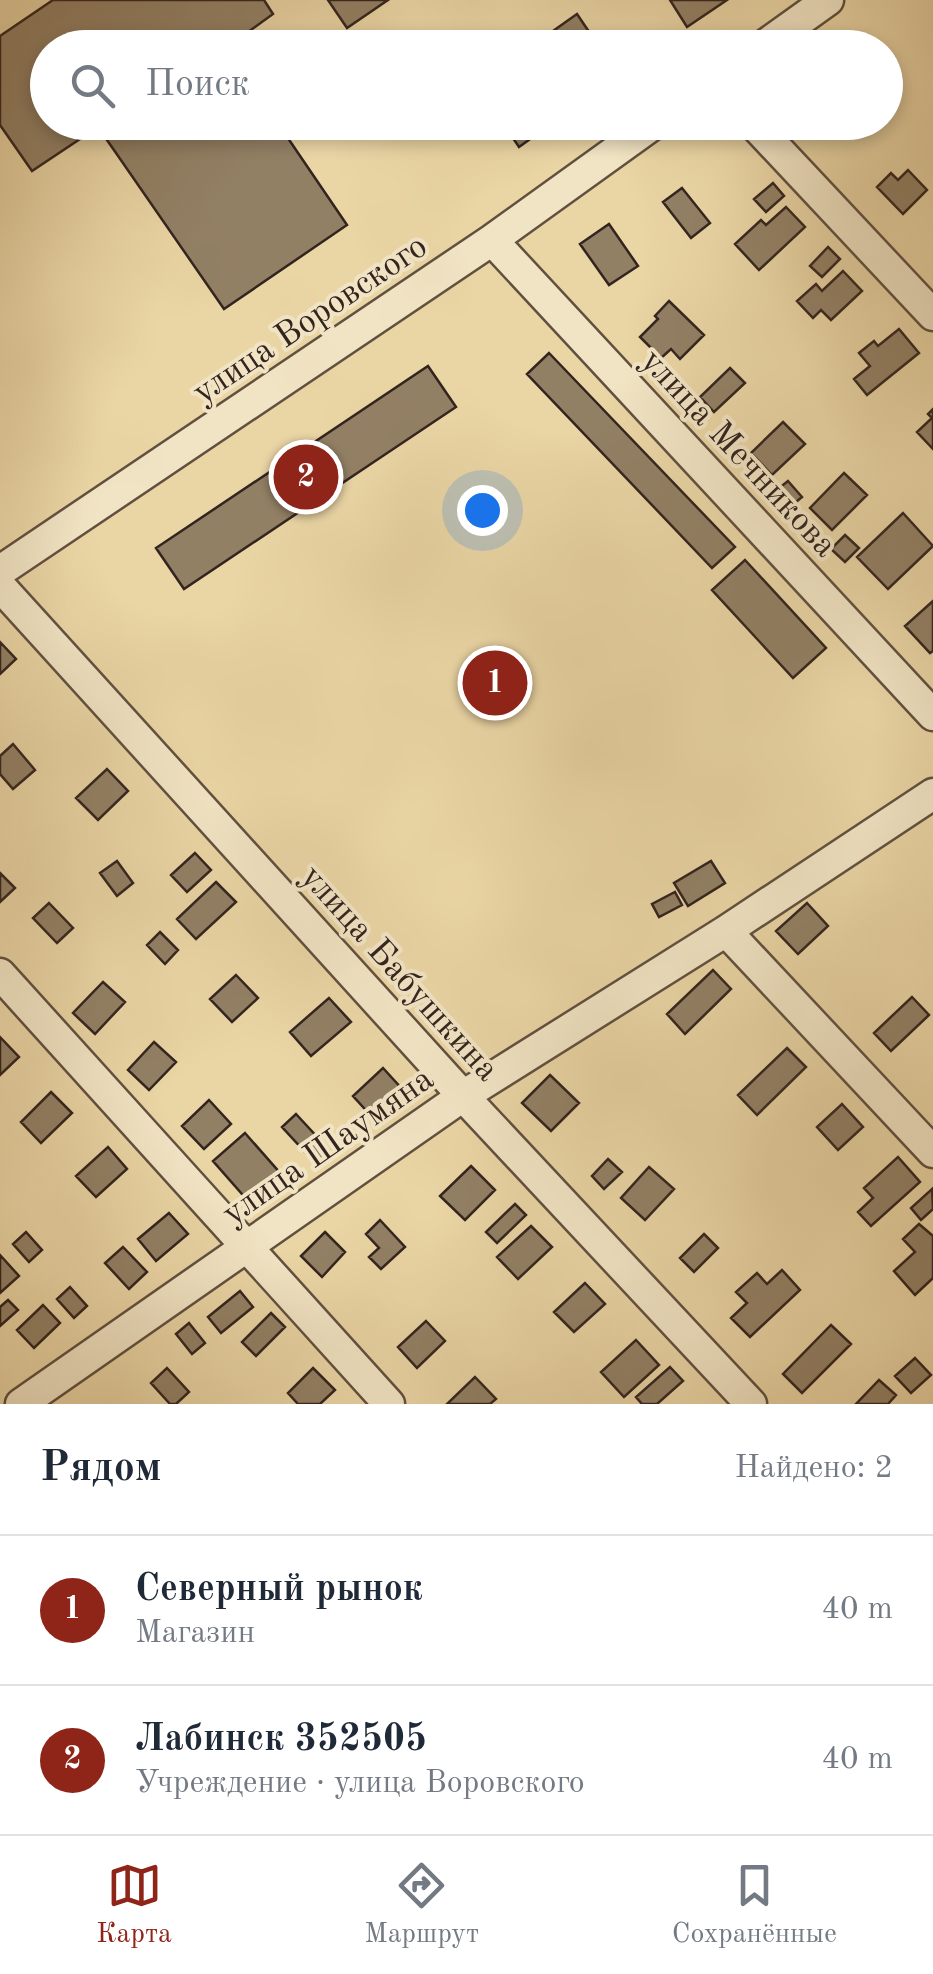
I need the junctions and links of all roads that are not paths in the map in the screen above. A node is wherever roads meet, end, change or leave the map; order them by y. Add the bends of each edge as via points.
1 (828, 0) edge
2 (786, 30) edge
3 (631, 140) edge
4 (769, 140) edge
5 (492, 240) junction
6 (933, 315) edge
7 (0, 572) edge
8 (0, 586) edge
9 (933, 715) edge
10 (933, 794) edge
11 (726, 931) junction
12 (0, 974) edge
13 (463, 1096) junction
14 (933, 1152) edge
15 (247, 1246) junction
16 (0, 1383) edge
17 (20, 1404) edge
18 (389, 1404) edge
19 (751, 1404) edge

1 - 2 street
3 - 5 street, улица Воровского
4 - 6 street
5 - 7 street, улица Воровского
5 - 9 street, улица Мечникова
8 - 13 street, улица Бабушкина
10 - 11 street, улица Шаумяна
11 - 13 street, улица Шаумяна
11 - 14 street
12 - 15 street
13 - 15 street, улица Шаумяна
13 - 19 street, улица Бабушкина
15 - 17 street, улица Шаумяна
15 - 18 street
16 - 17 street

